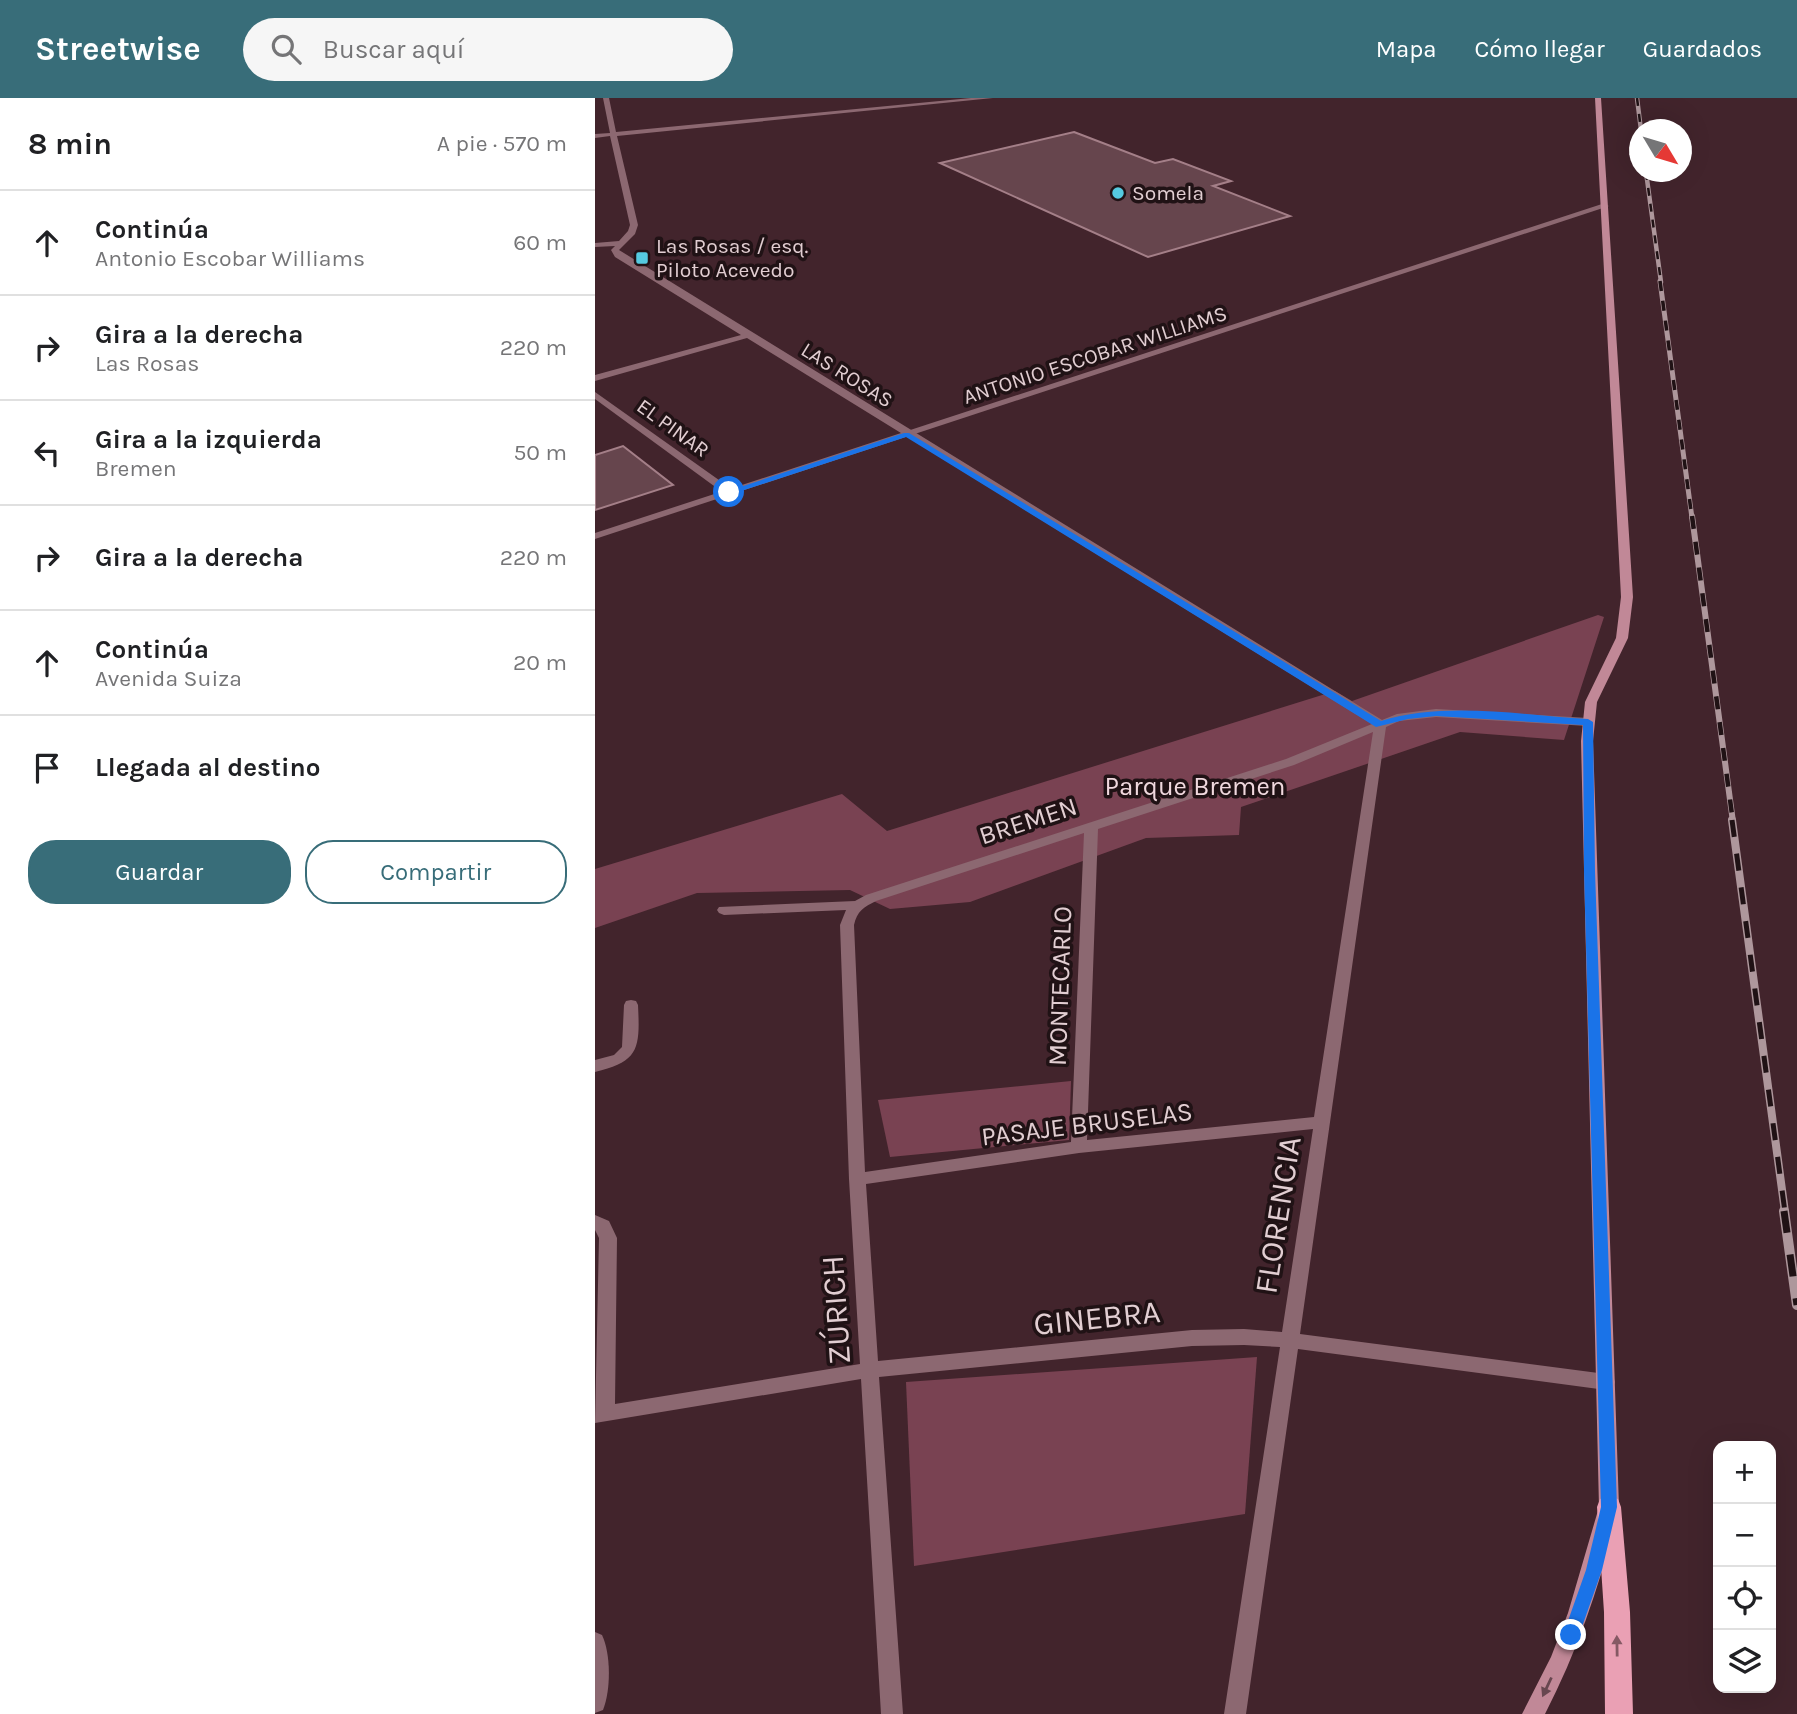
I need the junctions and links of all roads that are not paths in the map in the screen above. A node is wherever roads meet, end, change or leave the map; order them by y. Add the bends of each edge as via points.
1 (606, 98) edge
2 (989, 98) edge
3 (1598, 98) edge
4 (613, 135) junction
5 (595, 136) edge
6 (1605, 206) junction
7 (619, 243) junction
8 (595, 245) edge
9 (745, 336) junction
10 (595, 378) edge
11 (595, 395) edge
12 (907, 434) junction
13 (729, 492) junction
14 (595, 536) edge
15 (1588, 722) junction
16 (1380, 724) junction
17 (1091, 827) junction
18 (858, 905) junction
19 (724, 909) dead end
20 (631, 1005) dead end
21 (595, 1066) edge
22 (1322, 1122) junction
23 (1079, 1147) junction
24 (857, 1179) junction
25 (595, 1223) edge
26 (1289, 1340) junction
27 (870, 1370) junction
28 (1606, 1382) junction
29 (600, 1414) edge
30 (1609, 1507) junction
31 (595, 1642) edge
32 (595, 1702) edge
33 (892, 1714) edge
34 (1235, 1714) edge
35 (1533, 1714) edge
36 (1619, 1714) edge

1 - 4 street
2 - 4 street
3 - 6 main road
4 - 5 street
4 - 7 street via 635,225
6 - 12 street, ANTONIO ESCOBAR WILLIAMS
6 - 15 main road via 1627,610 1622,638 1595,690
7 - 8 street
7 - 9 street, LAS ROSAS via 618,256
9 - 10 street
9 - 12 street, LAS ROSAS
11 - 13 street, EL PINAR
12 - 13 street, ANTONIO ESCOBAR WILLIAMS
12 - 16 street, LAS ROSAS
13 - 14 street, ANTONIO ESCOBAR WILLIAMS
15 - 16 street, BREMEN via 1436,713
15 - 28 main road
16 - 17 street, BREMEN via 1290,762
16 - 22 street, FLORENCIA
17 - 18 street, BREMEN
17 - 23 street, MONTECARLO
18 - 19 street, BREMEN
18 - 24 street, ZÚRICH via 847,925
20 - 21 street via 633,1045 628,1054
22 - 23 street, PASAJE BRUSELAS
22 - 26 street, FLORENCIA
23 - 24 street, PASAJE BRUSELAS
24 - 27 street, ZÚRICH
25 - 29 street via 603,1226 608,1238
26 - 27 street, GINEBRA via 1192,1338
26 - 28 street, GINEBRA
26 - 34 street, FLORENCIA
27 - 29 street, GINEBRA
27 - 33 street, ZÚRICH
28 - 30 main road
30 -> 35 main road via 1594,1570 1571,1635
36 -> 30 main road
31 - 32 street

